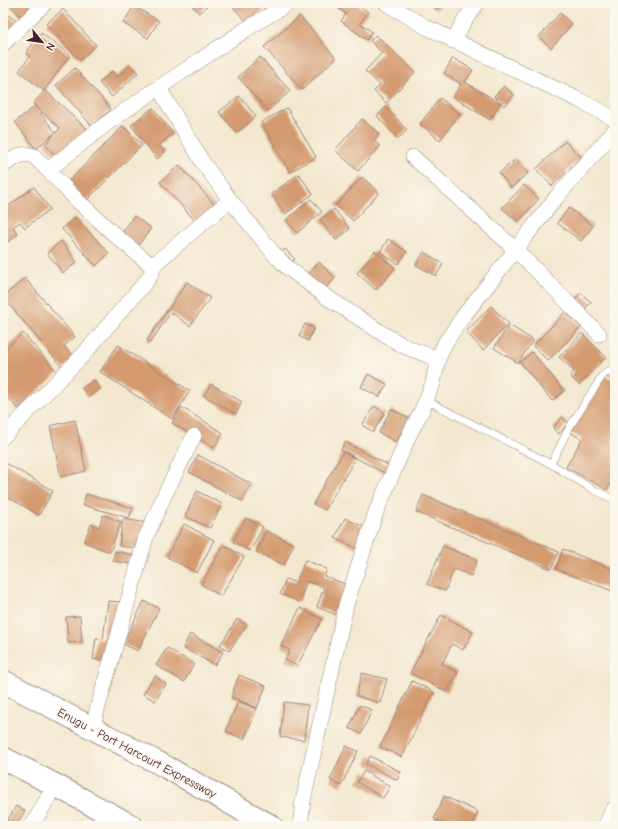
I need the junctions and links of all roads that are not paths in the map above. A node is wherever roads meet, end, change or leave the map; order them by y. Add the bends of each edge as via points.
1 (45, 3) edge
2 (289, 3) edge
3 (386, 3) edge
4 (477, 3) edge
5 (453, 41) junction
6 (3, 44) edge
7 (159, 88) junction
8 (615, 119) edge
9 (615, 130) edge
10 (413, 157) dead end
11 (3, 164) edge
12 (48, 170) junction
13 (230, 200) junction
14 (516, 250) junction
15 (152, 266) junction
16 (599, 334) dead end
17 (438, 359) junction
18 (615, 367) edge
19 (426, 400) junction
20 (194, 436) dead end
21 (3, 437) edge
22 (551, 464) junction
23 (615, 500) edge
24 (3, 681) edge
25 (92, 728) junction
26 (3, 758) edge
27 (56, 785) junction
28 (615, 812) edge
29 (32, 826) edge
30 (132, 826) edge
31 (271, 826) edge
32 (300, 826) edge
33 (609, 826) edge

1 - 6 street
2 - 7 street
3 - 5 street
4 - 5 street
5 - 8 street
7 - 12 street via 106,124
7 - 13 street via 199,157
9 - 14 street via 580,169
10 - 14 street
11 - 12 street via 26,153 34,156
12 - 15 street via 79,202
13 - 15 street
13 - 17 street via 275,255 307,283 385,336
14 - 16 street
14 - 17 street via 462,318 445,343
15 - 21 street via 149,278 103,332
17 - 19 street
18 - 22 lane via 602,376 569,428
19 - 22 lane
19 - 32 street via 376,512 346,605 313,753
20 - 25 street via 146,537
22 - 23 lane
24 - 25 highway, Enugu - Port Harcourt Expressway
25 - 31 highway, Enugu - Port Harcourt Expressway via 166,766
26 - 27 highway
27 - 29 street
27 - 30 highway
28 - 33 main road

